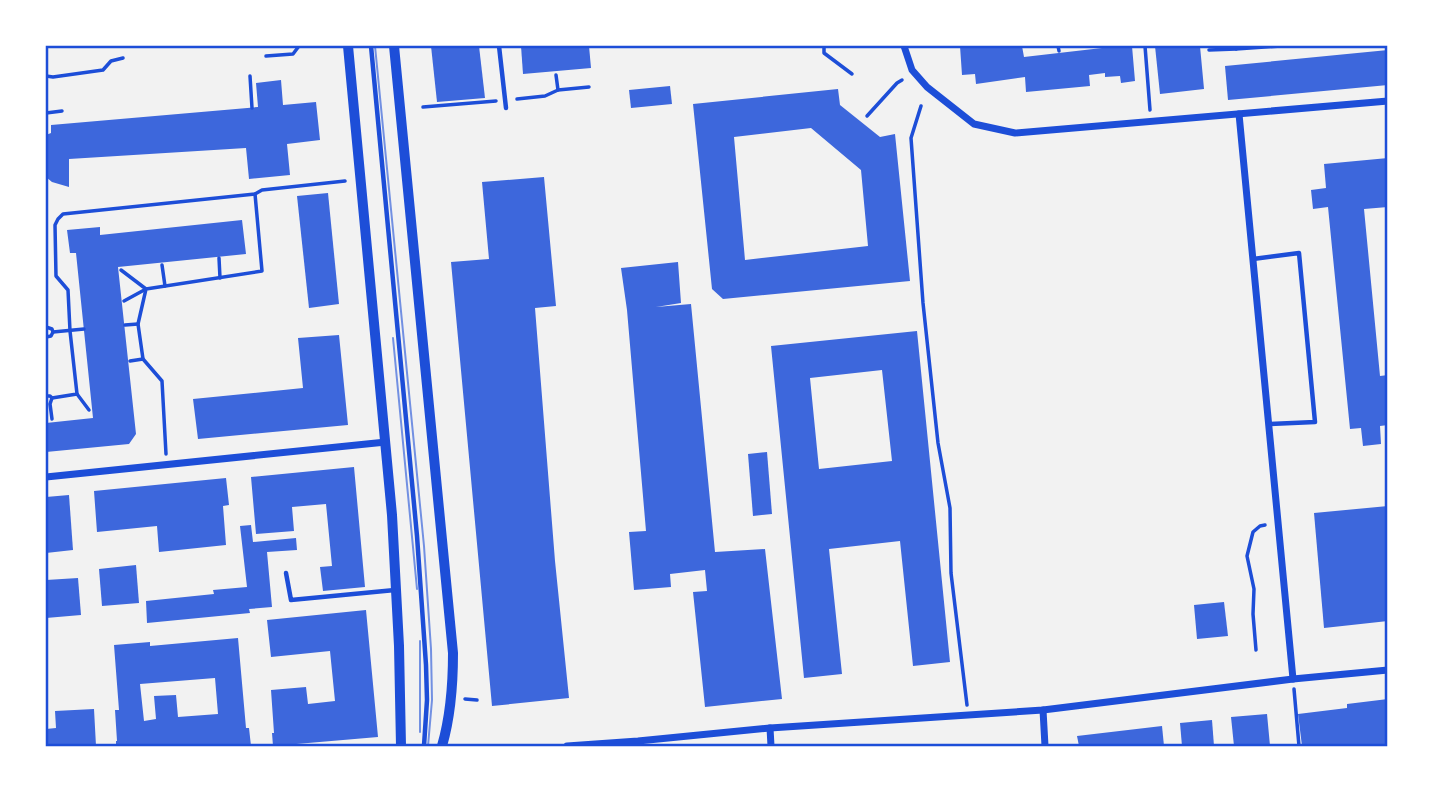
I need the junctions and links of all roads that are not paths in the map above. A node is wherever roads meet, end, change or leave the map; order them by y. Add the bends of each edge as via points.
1 (348, 46) edge
2 (370, 46) edge
3 (394, 46) edge
4 (499, 46) edge
5 (904, 46) edge
6 (1388, 101) edge
7 (506, 108) dead end
8 (1239, 114) junction
9 (1253, 259) junction
10 (1269, 424) junction
11 (386, 442) junction
12 (46, 477) edge
13 (286, 573) dead end
14 (396, 590) junction
15 (1388, 670) edge
16 (1293, 679) junction
17 (1043, 710) junction
18 (769, 728) junction
19 (401, 747) edge
20 (424, 747) edge
21 (442, 747) edge
22 (567, 747) edge
23 (771, 747) edge
24 (1045, 747) edge

1 - 11 main road
2 - 20 lane via 418,536 427,700
3 - 21 main road via 453,653 452,699
4 - 7 lane
5 - 8 street via 912,70 927,87 974,124 1015,133
6 - 8 street
8 - 9 street
9 - 10 street
9 - 10 lane via 1299,253 1315,422
10 - 16 street
11 - 12 street
11 - 14 main road
13 - 14 lane via 291,600
14 - 19 main road
15 - 16 street
16 - 17 street
17 - 18 street
17 - 24 street
18 - 22 street
18 - 23 street

